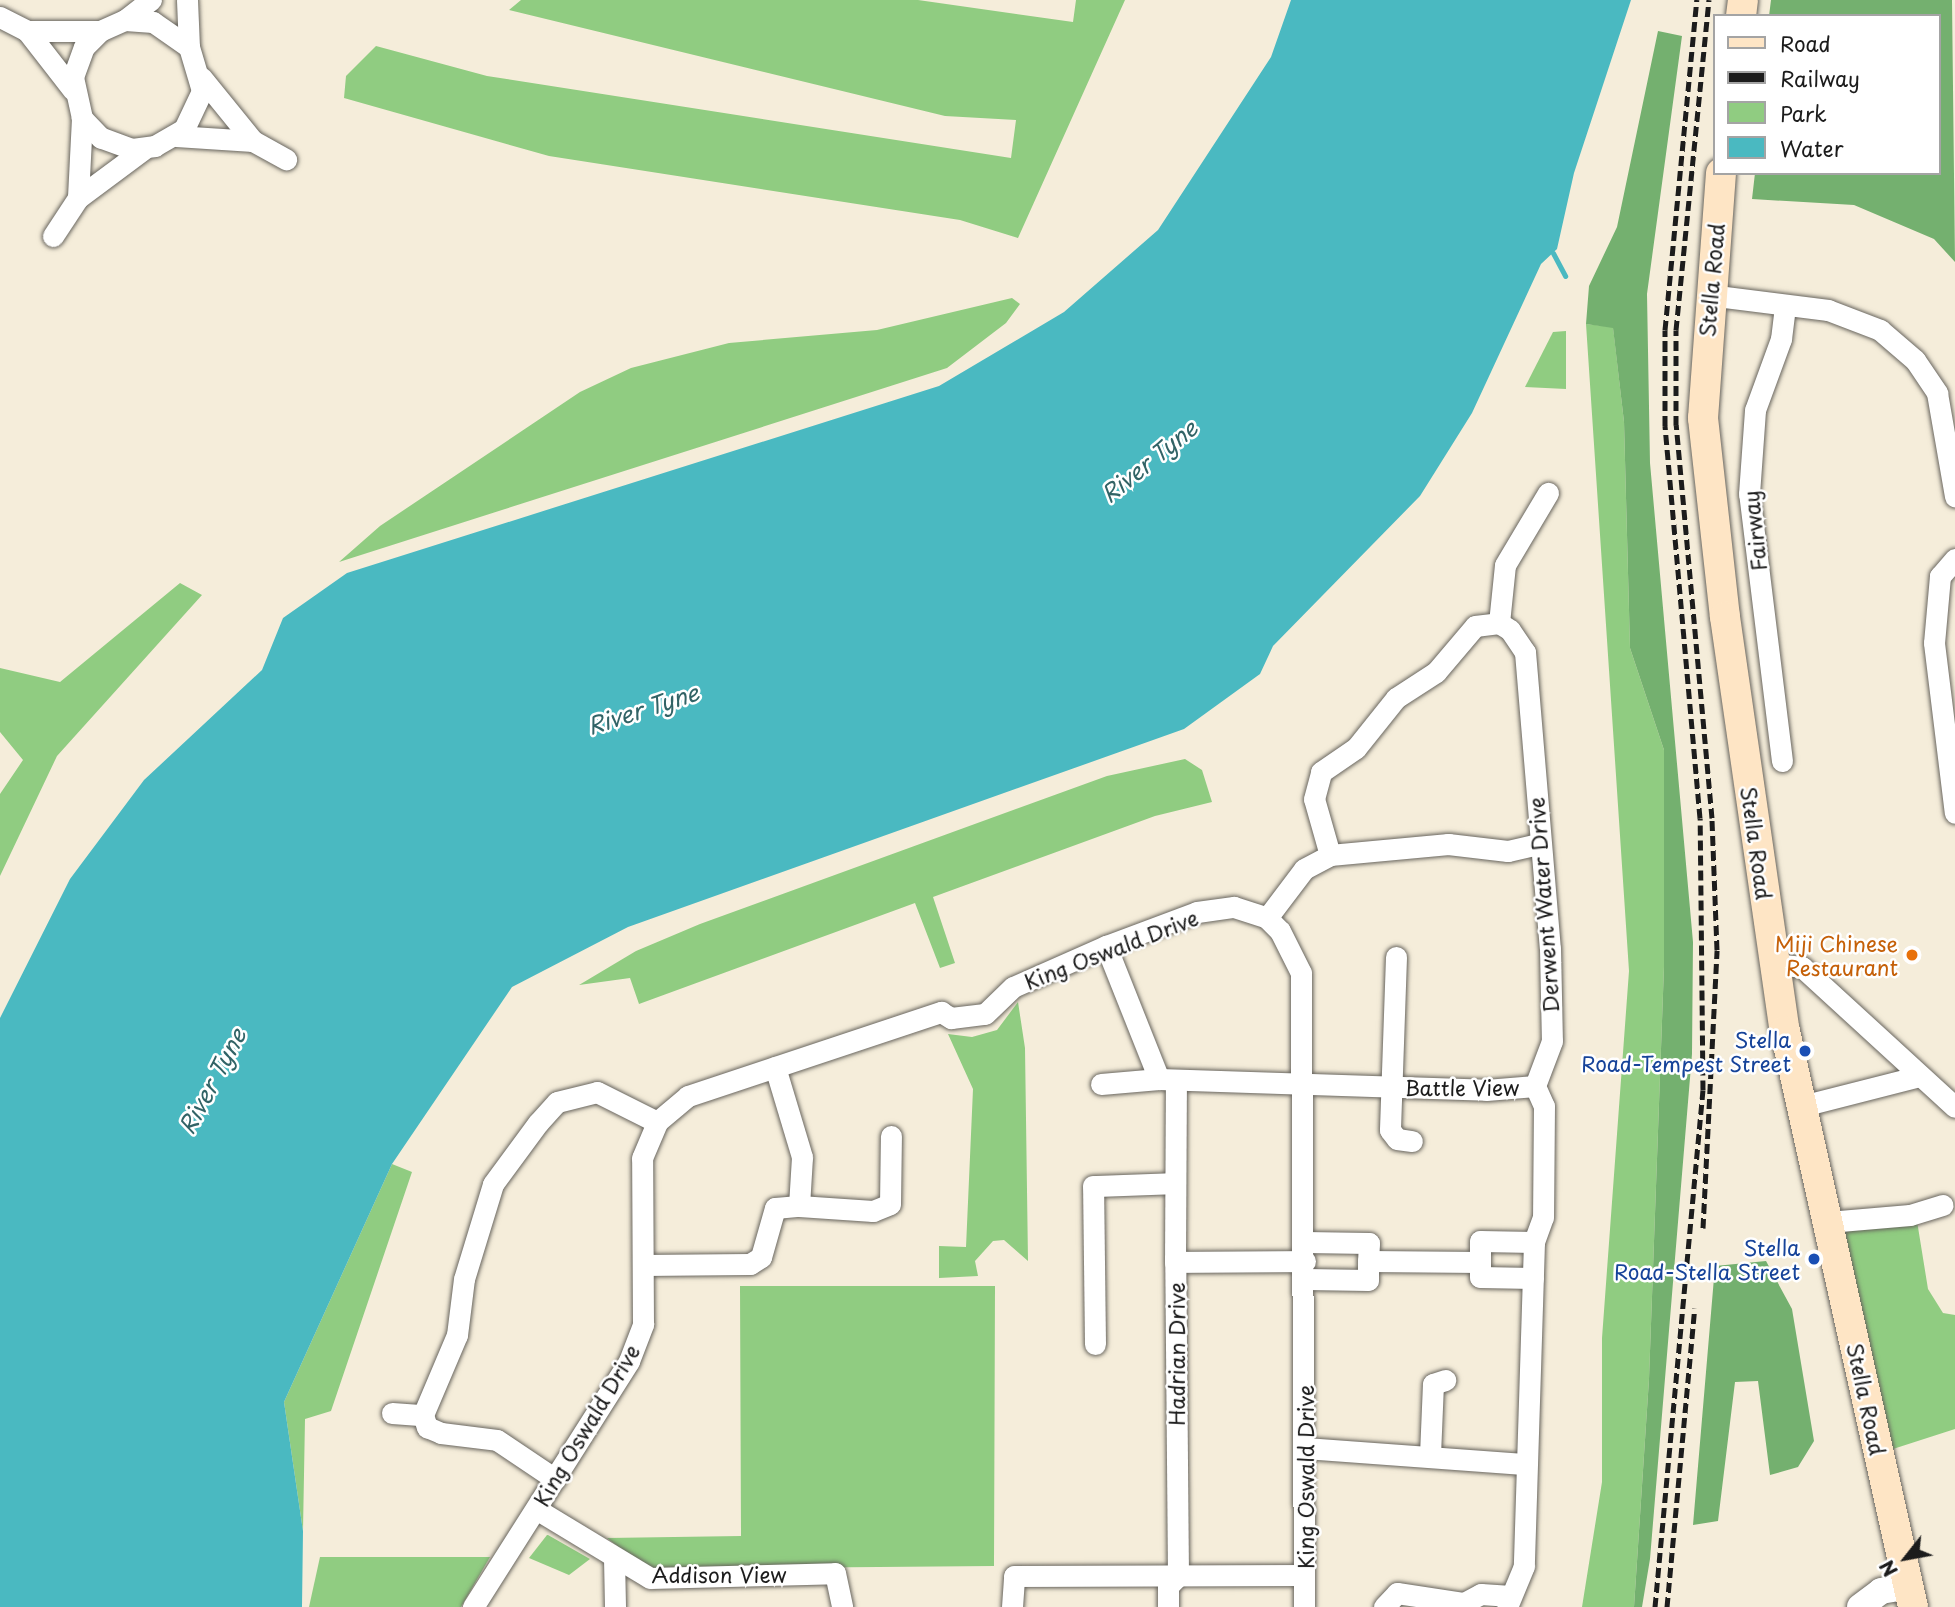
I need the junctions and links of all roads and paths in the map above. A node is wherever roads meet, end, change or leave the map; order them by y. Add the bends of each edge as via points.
1 (151, 0) edge
2 (187, 0) edge
3 (0, 17) edge
4 (125, 20) junction
5 (27, 31) junction
6 (100, 31) junction
7 (189, 47) junction
8 (201, 77) junction
9 (73, 90) junction
10 (82, 118) junction
11 (176, 136) junction
12 (253, 141) junction
13 (144, 149) junction
14 (286, 159) dead end
15 (1721, 175) edge
16 (78, 198) junction
17 (53, 236) dead end
18 (1709, 295) junction
19 (1786, 305) junction
20 (1548, 493) dead end
21 (1955, 496) edge
22 (1955, 559) edge
23 (1499, 623) junction
24 (1782, 761) dead end
25 (1955, 813) edge
26 (1538, 844) junction
27 (1330, 855) junction
28 (1266, 918) junction
29 (1106, 946) junction
30 (1396, 957) dead end
31 (1774, 964) junction
32 (775, 1067) junction
33 (1920, 1076) junction
34 (1167, 1082) junction
35 (1304, 1082) junction
36 (1101, 1084) dead end
37 (1535, 1086) junction
38 (1389, 1087) junction
39 (1802, 1106) junction
40 (1955, 1107) edge
41 (656, 1122) junction
42 (891, 1136) dead end
43 (1412, 1141) dead end
44 (1174, 1183) junction
45 (1943, 1205) dead end
46 (799, 1206) junction
47 (1828, 1222) junction
48 (1534, 1242) junction
49 (1305, 1261) junction
50 (1368, 1261) junction
51 (1175, 1262) junction
52 (1480, 1262) junction
53 (643, 1265) junction
54 (1533, 1278) junction
55 (1095, 1344) dead end
56 (1445, 1380) dead end
57 (391, 1413) dead end
58 (423, 1415) junction
59 (1305, 1448) junction
60 (1430, 1455) junction
61 (1523, 1464) junction
62 (555, 1479) junction
63 (536, 1509) junction
64 (614, 1558) junction
65 (1304, 1575) junction
66 (1178, 1576) junction
67 (1911, 1596) edge
68 (1507, 1602) edge
69 (473, 1607) edge
70 (615, 1607) edge
71 (842, 1607) edge
72 (1012, 1607) edge
73 (1168, 1607) edge
74 (1304, 1607) edge
75 (1384, 1607) edge
76 (1860, 1607) edge

1 - 4 street
2 - 7 street
3 - 5 street
4 - 6 street
4 - 7 street via 165,26
5 - 6 street
5 - 9 street
6 - 9 street via 79,55
7 - 8 street
8 - 11 street via 195,112
8 - 12 street
9 - 10 street
10 - 13 street via 111,144
10 - 16 street
11 - 12 street
11 - 13 street
12 - 14 street
13 - 16 street
15 - 18 main road, Stella Road
16 - 17 street
18 - 19 street
18 - 31 main road, Stella Road via 1703,418
19 - 21 street via 1828,310 1880,330 1915,360 1945,413
19 - 24 street, Fairway via 1782,339 1755,410 1749,480
20 - 23 street via 1505,565
22 - 25 street via 1940,576 1934,643
23 - 26 street, Derwent Water Drive via 1525,652
23 - 27 street via 1475,626 1436,672 1396,698 1356,748 1321,772 1314,799
26 - 27 street via 1508,851 1448,844
26 - 37 street, Derwent Water Drive via 1550,948 1552,1041
27 - 28 street via 1304,869
28 - 29 street, King Oswald Drive via 1234,907 1197,912
28 - 35 street, King Oswald Drive via 1280,931 1301,973
29 - 32 street, King Oswald Drive via 1013,987 985,1014 951,1018 941,1012
29 - 34 street
30 - 38 street, Battle View
31 - 33 street via 1802,967
31 - 39 main road, Stella Road
32 - 41 street, King Oswald Drive via 688,1096
32 - 46 street via 802,1157
33 - 39 street
33 - 40 street
34 - 35 street, Battle View
34 - 36 street, Battle View
34 - 44 street
35 - 38 street, Battle View
35 - 49 street, King Oswald Drive
37 - 38 street, Battle View
37 - 48 street via 1544,1107 1543,1217
38 - 43 street, Battle View via 1390,1130 1397,1139
39 - 47 main road, Stella Road
41 - 53 street, King Oswald Drive via 642,1158
41 - 58 street via 597,1092 557,1102 538,1123 493,1184 464,1279 457,1335
42 - 46 street via 890,1204 873,1210
44 - 51 street
44 - 55 street via 1093,1186
45 - 47 street via 1910,1215
46 - 53 street via 775,1208 761,1257 750,1264
47 - 67 main road, Stella Road
48 - 52 street via 1480,1241
48 - 54 street
49 - 50 street via 1369,1243
49 - 50 street via 1368,1280
49 - 51 street, Hadrian Drive
49 - 59 street, King Oswald Drive
50 - 52 street
51 - 66 street, Hadrian Drive
52 - 54 street via 1480,1277
53 - 62 street, King Oswald Drive via 643,1324 629,1361
54 - 61 street via 1534,1367
56 - 60 street via 1433,1384
57 - 58 street
58 - 62 street via 427,1427 441,1433 497,1440
59 - 60 street
59 - 65 street, King Oswald Drive
60 - 61 street
61 - 68 street via 1524,1566
62 - 63 street, King Oswald Drive
63 - 64 street, Addison View
63 - 69 street, King Oswald Drive
64 - 70 street
64 - 71 street, Addison View via 650,1578 835,1573
65 - 66 street
65 - 74 street, King Oswald Drive
66 - 72 street via 1014,1576
66 - 73 street, Hadrian Drive via 1168,1586
67 - 76 street via 1881,1591
68 - 75 street via 1481,1594 1464,1603 1397,1593

